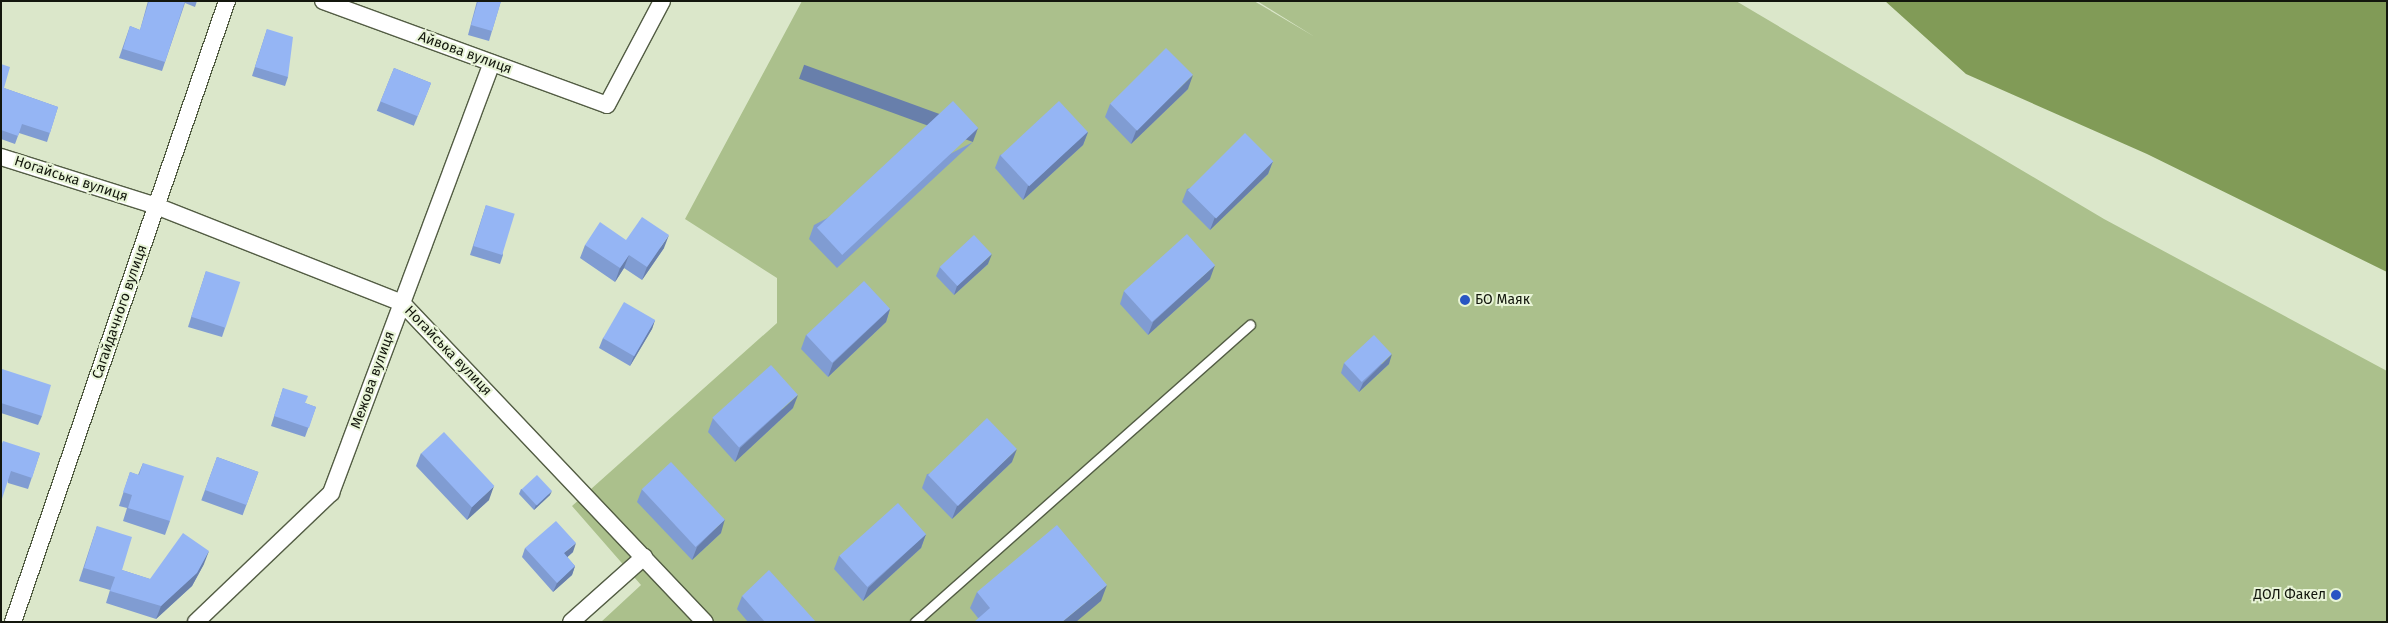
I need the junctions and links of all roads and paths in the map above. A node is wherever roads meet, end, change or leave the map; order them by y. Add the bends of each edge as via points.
1 (226, 1) edge
2 (323, 1) edge
3 (662, 1) edge
4 (492, 63) junction
5 (1, 157) edge
6 (156, 206) junction
7 (402, 303) junction
8 (1250, 325) dead end
9 (644, 557) junction
10 (13, 622) edge
11 (196, 622) edge
12 (571, 622) edge
13 (705, 622) edge
14 (915, 622) edge

1 - 6 street, Сагайдачного вулиця
2 - 4 street, Айвова вулиця
3 - 4 street, Айвова вулиця via 606,105
4 - 7 street, Межова вулиця
5 - 6 street, Ногайська вулиця
6 - 7 street, Ногайська вулиця
6 - 10 street, Сагайдачного вулиця
7 - 9 street, Ногайська вулиця
7 - 11 street, Межова вулиця via 331,494
8 - 14 lane
9 - 12 street
9 - 13 street, Ногайська вулиця

